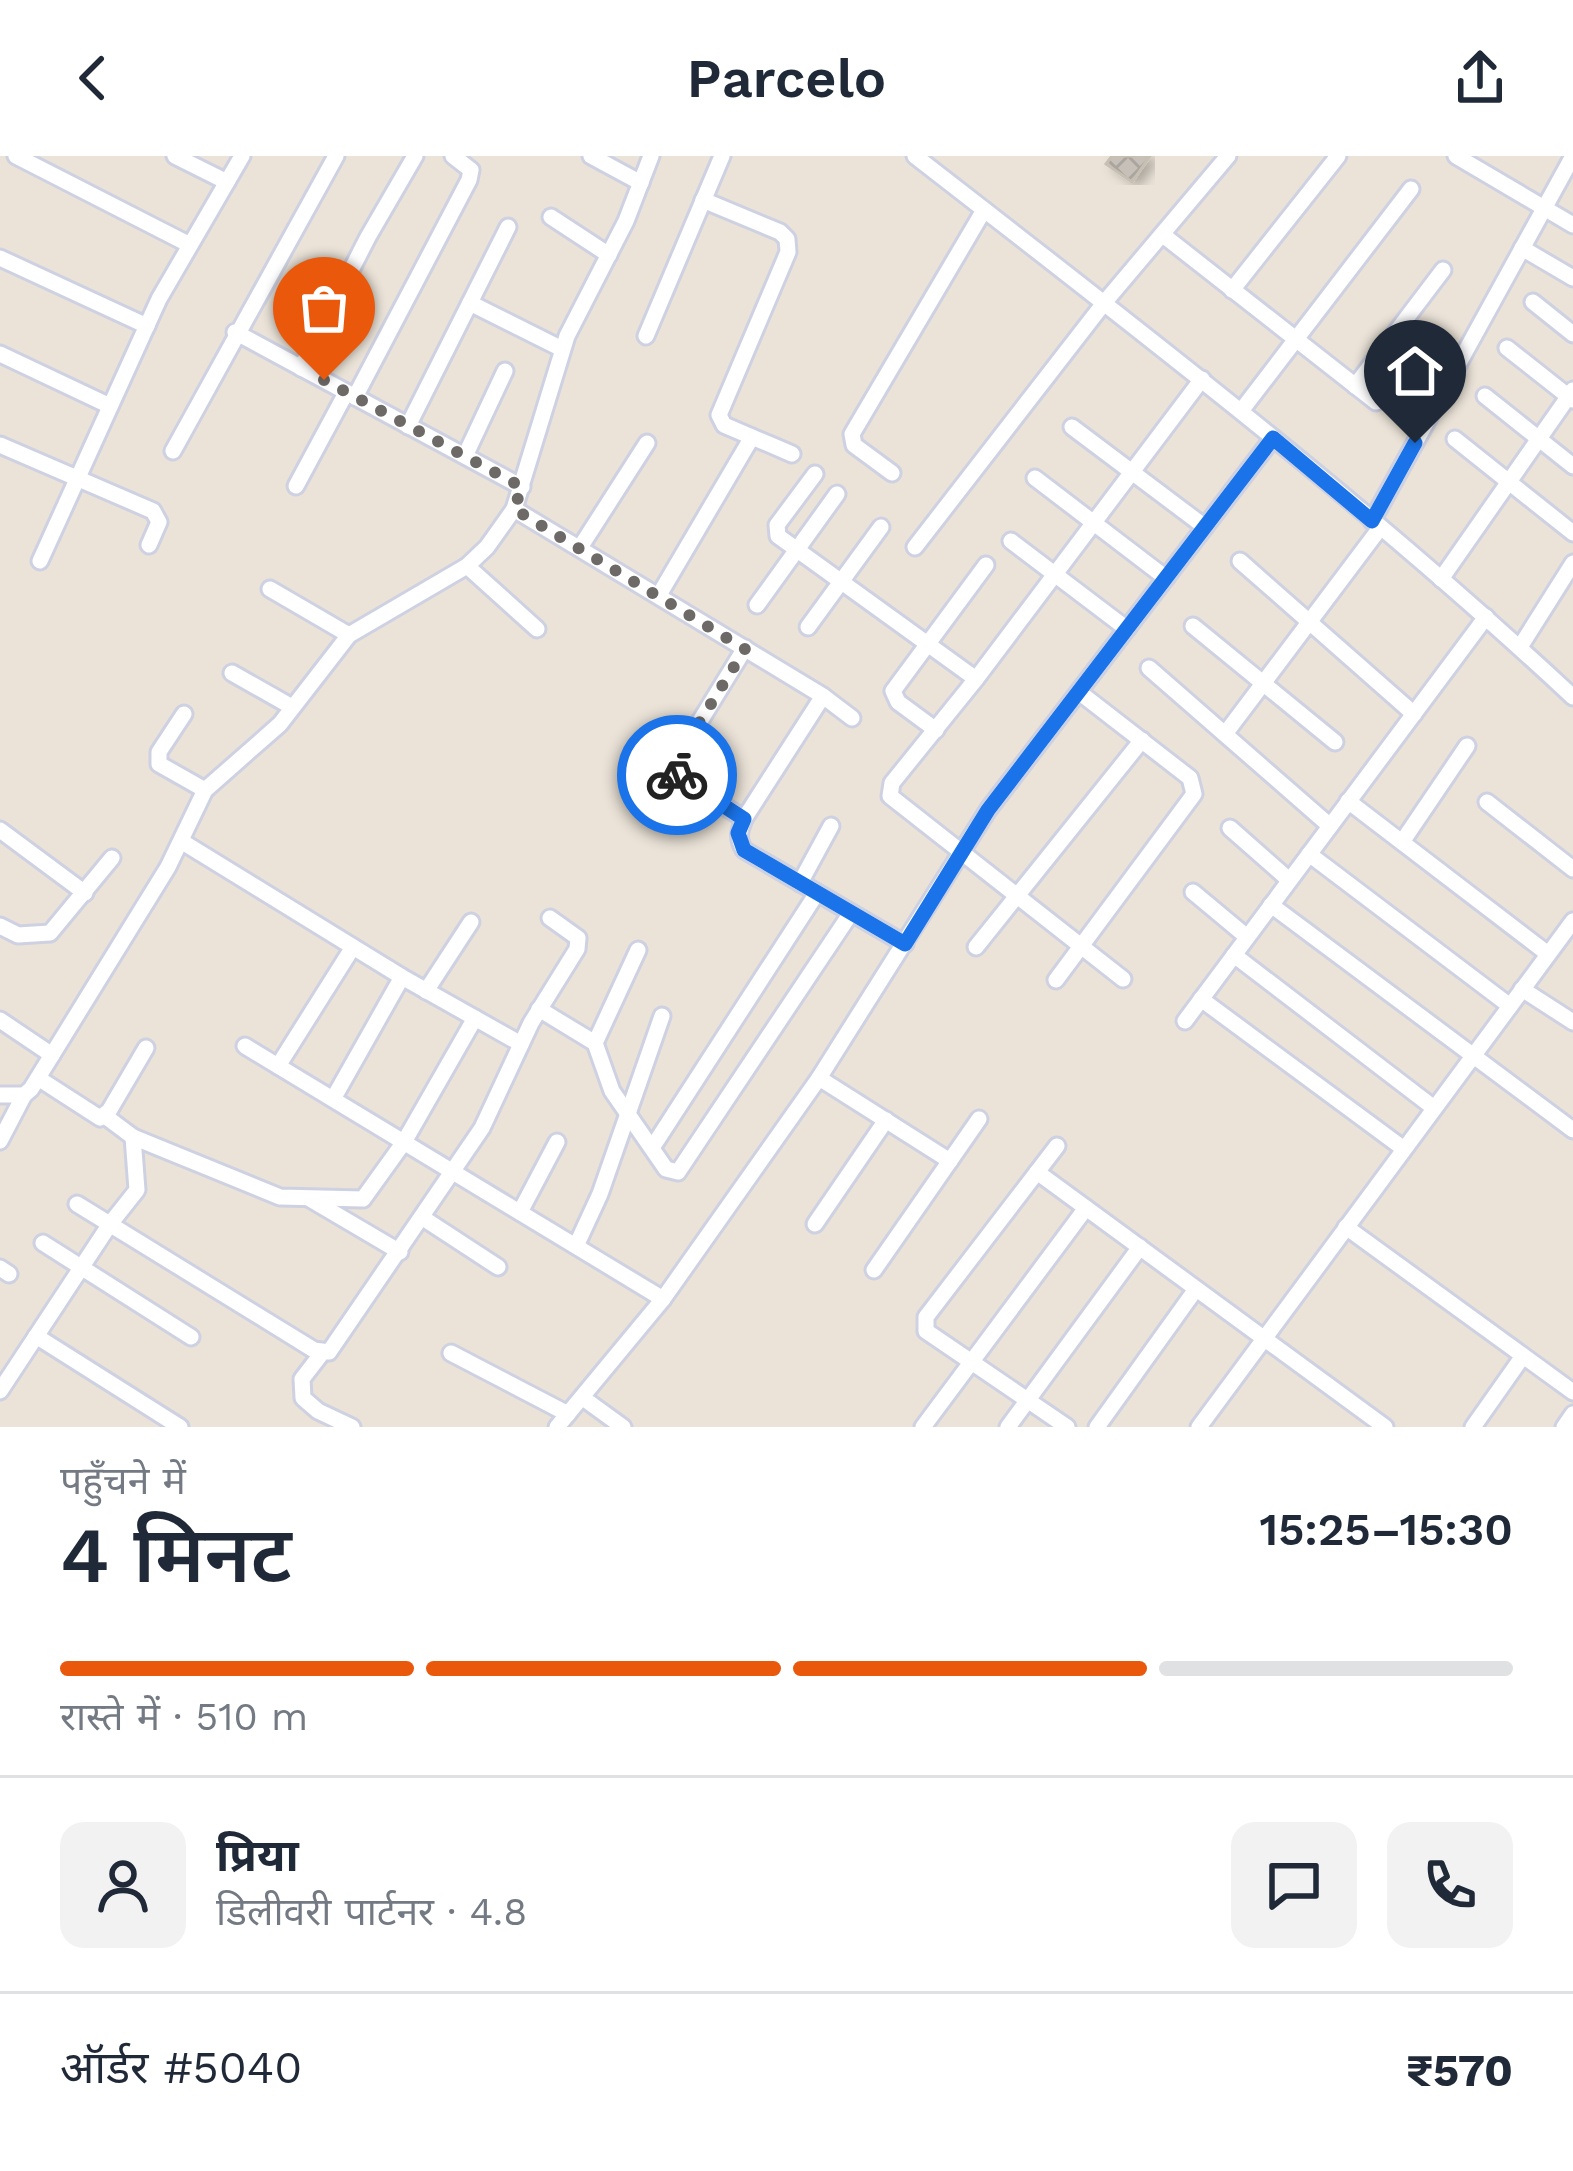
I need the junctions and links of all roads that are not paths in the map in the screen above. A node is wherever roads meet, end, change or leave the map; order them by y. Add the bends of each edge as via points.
1 (16, 156) edge
2 (175, 156) edge
3 (242, 156) edge
4 (336, 156) edge
5 (416, 156) edge
6 (453, 156) edge
7 (591, 156) edge
8 (651, 156) edge
9 (722, 156) edge
10 (915, 156) edge
11 (1228, 156) edge
12 (1338, 156) edge
13 (1456, 156) edge
14 (1573, 156) edge
15 (227, 182) junction
16 (641, 183) junction
17 (1411, 189) dead end
18 (703, 200) junction
19 (1544, 208) junction
20 (984, 210) junction
21 (551, 217) dead end
22 (1573, 225) edge
23 (508, 227) dead end
24 (1163, 236) junction
25 (190, 245) junction
26 (1522, 248) junction
27 (609, 255) junction
28 (0, 258) edge
29 (1443, 270) dead end
30 (1573, 278) edge
31 (1232, 290) junction
32 (1533, 302) dead end
33 (470, 303) junction
34 (1104, 303) junction
35 (147, 326) junction
36 (235, 332) junction
37 (1573, 334) edge
38 (646, 336) dead end
39 (1296, 340) junction
40 (1507, 348) dead end
41 (562, 349) junction
42 (0, 354) edge
43 (301, 368) junction
44 (505, 371) dead end
45 (1202, 380) junction
46 (1355, 386) junction
47 (351, 395) junction
48 (1571, 395) edge
49 (1485, 396) dead end
50 (1376, 402) dead end
51 (110, 406) junction
52 (1241, 411) junction
53 (408, 426) junction
54 (1072, 427) dead end
55 (752, 437) junction
56 (1273, 438) junction
57 (1455, 439) dead end
58 (1539, 439) junction
59 (647, 443) dead end
60 (0, 445) edge
61 (172, 451) dead end
62 (792, 454) dead end
63 (465, 456) junction
64 (1573, 466) edge
65 (1132, 472) junction
66 (892, 473) dead end
67 (815, 474) dead end
68 (1035, 478) dead end
69 (77, 479) junction
70 (1509, 482) junction
71 (296, 486) dead end
72 (522, 487) junction
73 (837, 494) dead end
74 (514, 509) junction
75 (1094, 523) junction
76 (1376, 525) junction
77 (881, 527) dead end
78 (1205, 527) junction
79 (1573, 533) edge
80 (1011, 541) dead end
81 (149, 544) dead end
82 (581, 546) junction
83 (915, 547) dead end
84 (797, 550) junction
85 (40, 561) dead end
86 (1240, 561) dead end
87 (1573, 563) edge
88 (986, 565) dead end
89 (467, 566) junction
90 (1056, 575) junction
91 (1166, 578) junction
92 (1441, 579) junction
93 (841, 582) junction
94 (270, 589) dead end
95 (659, 595) junction
96 (757, 605) dead end
97 (1486, 617) junction
98 (1309, 622) junction
99 (1193, 626) dead end
100 (808, 627) dead end
101 (1127, 628) junction
102 (537, 629) dead end
103 (349, 635) junction
104 (926, 644) junction
105 (1520, 647) junction
106 (745, 649) junction
107 (1149, 668) dead end
108 (232, 674) dead end
109 (976, 679) junction
110 (1263, 683) junction
111 (1079, 692) junction
112 (1572, 695) edge
113 (823, 696) junction
114 (292, 707) junction
115 (184, 714) dead end
116 (1414, 714) junction
117 (852, 718) dead end
118 (936, 730) junction
119 (1225, 734) junction
120 (1142, 740) junction
121 (1334, 742) dead end
122 (1467, 746) dead end
123 (670, 770) junction
124 (205, 790) junction
125 (653, 796) dead end
126 (1348, 801) junction
127 (1487, 802) dead end
128 (744, 819) junction
129 (831, 826) dead end
130 (1330, 826) junction
131 (1230, 828) dead end
132 (0, 830) edge
133 (181, 841) junction
134 (1402, 842) junction
135 (962, 852) junction
136 (1309, 854) junction
137 (112, 858) dead end
138 (1573, 869) edge
139 (1289, 880) junction
140 (800, 883) junction
141 (85, 892) junction
142 (1193, 892) dead end
143 (818, 893) junction
144 (1017, 896) junction
145 (1271, 905) junction
146 (851, 913) junction
147 (550, 918) dead end
148 (1573, 920) edge
149 (472, 922) dead end
150 (0, 926) edge
151 (1247, 937) junction
152 (905, 944) junction
153 (353, 947) junction
154 (976, 947) dead end
155 (1080, 948) junction
156 (638, 950) dead end
157 (1548, 954) junction
158 (1234, 955) junction
159 (402, 977) junction
160 (1123, 979) dead end
161 (1056, 980) dead end
162 (1522, 989) junction
163 (426, 991) junction
164 (1201, 999) junction
165 (1510, 1006) junction
166 (539, 1010) junction
167 (662, 1016) dead end
168 (475, 1018) junction
169 (0, 1020) edge
170 (1185, 1021) dead end
171 (1573, 1022) edge
172 (595, 1043) junction
173 (521, 1044) junction
174 (244, 1046) dead end
175 (146, 1048) dead end
176 (52, 1055) junction
177 (1473, 1055) junction
178 (278, 1066) junction
179 (38, 1078) junction
180 (819, 1078) junction
181 (0, 1095) edge
182 (24, 1095) junction
183 (333, 1100) junction
184 (1434, 1108) junction
185 (629, 1115) junction
186 (105, 1116) junction
187 (979, 1119) dead end
188 (886, 1120) junction
189 (1573, 1130) edge
190 (134, 1137) junction
191 (0, 1141) edge
192 (404, 1142) junction
193 (557, 1142) dead end
194 (1057, 1146) dead end
195 (652, 1148) junction
196 (1404, 1149) junction
197 (950, 1161) junction
198 (454, 1172) junction
199 (1037, 1172) junction
200 (308, 1198) junction
201 (77, 1204) dead end
202 (1086, 1208) junction
203 (520, 1212) junction
204 (422, 1219) junction
205 (110, 1224) junction
206 (815, 1225) dead end
207 (1346, 1227) junction
208 (43, 1244) dead end
209 (576, 1246) junction
210 (1140, 1247) junction
211 (400, 1252) junction
212 (498, 1267) dead end
213 (81, 1268) junction
214 (874, 1270) dead end
215 (1196, 1289) junction
216 (663, 1299) junction
217 (36, 1336) junction
218 (191, 1336) dead end
219 (1264, 1339) junction
220 (322, 1353) junction
221 (451, 1353) dead end
222 (1523, 1356) junction
223 (972, 1362) junction
224 (0, 1391) edge
225 (1573, 1392) edge
226 (583, 1399) junction
227 (1027, 1401) junction
228 (1573, 1414) edge
229 (562, 1420) edge
230 (180, 1427) edge
231 (352, 1427) edge
232 (623, 1427) edge
233 (922, 1427) edge
234 (1008, 1427) edge
235 (1066, 1427) edge
236 (1097, 1427) edge
237 (1199, 1427) edge
238 (1384, 1427) edge
239 (1473, 1427) edge
240 (1564, 1427) edge

1 - 25 street
2 - 15 street
3 - 15 street
4 - 36 street
5 - 43 street
6 - 47 street via 471,175
7 - 16 street
8 - 16 street
9 - 18 street
10 - 20 street
11 - 24 street
12 - 31 street
13 - 19 street
14 - 19 street
15 - 25 street
16 - 27 street
17 - 39 street
18 - 38 street
18 - 55 street via 781,232 789,246 721,408 724,424
19 - 22 street
19 - 26 street
20 - 34 street
20 - 66 street via 852,434 854,445
21 - 27 street
23 - 33 street
24 - 31 street
24 - 34 street
25 - 35 street
26 - 30 street
26 - 76 street
27 - 41 street
28 - 35 street
29 - 46 street
31 - 39 street
32 - 37 street
33 - 41 street
33 - 53 street
34 - 45 street
34 - 83 street
35 - 51 street
36 - 43 street
36 - 61 street
39 - 46 street
39 - 52 street
40 - 48 street
41 - 72 street
42 - 51 street
43 - 47 street
44 - 63 street
45 - 52 street
45 - 65 street
46 - 50 street
47 - 53 street
47 - 71 street
48 - 58 street
49 - 58 street
51 - 69 street
52 - 56 street
53 - 63 street
54 - 65 street
55 - 62 street
55 - 95 street
56 - 76 street
56 - 78 street
57 - 70 street
58 - 64 street
58 - 70 street
59 - 82 street
60 - 69 street
63 - 72 street
65 - 75 street
65 - 78 street
67 - 84 street via 778,525 778,536
68 - 75 street
69 - 81 street via 153,512 159,522
69 - 85 street
70 - 79 street
70 - 92 street
72 - 74 street
73 - 84 street
74 - 82 street
74 - 89 street
75 - 90 street
75 - 91 street
76 - 92 street
76 - 98 street
77 - 93 street
78 - 91 street
80 - 90 street
82 - 95 street
84 - 93 street
84 - 96 street
86 - 98 street
87 - 105 street
88 - 104 street
89 - 102 street
89 - 103 street
90 - 101 street
90 - 109 street
91 - 101 street
92 - 97 street
93 - 100 street
93 - 104 street
94 - 103 street
95 - 106 street
97 - 105 street
97 - 116 street
98 - 110 street
98 - 116 street
99 - 110 street
101 - 111 street
103 - 114 street
104 - 109 street
104 - 118 street via 894,698
105 - 112 street
106 - 113 street
106 - 123 street
107 - 119 street
108 - 114 street
109 - 118 street
110 - 119 street
110 - 121 street
111 - 120 street
111 - 135 street
113 - 117 street
113 - 128 street
114 - 124 street
115 - 124 street via 158,764
116 - 126 street
118 - 135 street via 889,791
119 - 130 street
120 - 144 street
120 - 155 street via 1190,778 1194,794
122 - 134 street
123 - 125 street
123 - 128 street
124 - 133 street
126 - 130 street
126 - 134 street
127 - 138 street
128 - 140 street via 744,850
129 - 140 street
130 - 136 street
131 - 139 street
132 - 141 street
133 - 153 street
133 - 176 street
134 - 157 street
135 - 144 street
135 - 152 street
136 - 139 street
136 - 165 street
137 - 141 street
139 - 145 street
140 - 143 street
141 - 150 street via 50,933 18,935
142 - 151 street
143 - 146 street
143 - 195 street
144 - 154 street
144 - 155 street
145 - 151 street
145 - 177 street
146 - 152 street
146 - 195 street via 682,1168 667,1169
147 - 166 street via 579,943
148 - 157 street
149 - 163 street
151 - 158 street
152 - 180 street
153 - 159 street
153 - 178 street
155 - 160 street
155 - 161 street
156 - 172 street
157 - 162 street
158 - 164 street
158 - 184 street
159 - 163 street
159 - 183 street
162 - 165 street
162 - 171 street
163 - 168 street
164 - 170 street
164 - 196 street
165 - 177 street
166 - 172 street
166 - 173 street
167 - 185 street
168 - 173 street
168 - 192 street
169 - 176 street
172 - 185 street
173 - 198 street
174 - 178 street
175 - 186 street
176 - 179 street
177 - 184 street
177 - 189 street
178 - 183 street
179 - 182 street
179 - 186 street via 94,1118
180 - 188 street
180 - 216 street
181 - 182 street
182 - 191 street
183 - 192 street
184 - 196 street
185 - 195 street
185 - 209 street
186 - 190 street
187 - 197 street
188 - 197 street
188 - 206 street
190 - 200 street via 280,1197
190 - 205 street via 137,1190
192 - 198 street
192 - 200 street via 363,1199
193 - 203 street
194 - 199 street
196 - 207 street
197 - 214 street
198 - 203 street
198 - 204 street
199 - 202 street
199 - 223 street via 926,1317 926,1331
200 - 211 street
201 - 205 street
202 - 210 street
202 - 223 street
203 - 209 street
204 - 211 street
204 - 212 street
205 - 213 street
205 - 220 street
207 - 219 street
207 - 222 street
208 - 213 street
209 - 216 street
210 - 215 street
210 - 227 street
211 - 220 street via 335,1347
213 - 217 street
213 - 218 street
215 - 219 street
215 - 236 street
216 - 226 street
217 - 224 street
217 - 230 street
219 - 237 street
219 - 238 street
220 - 231 street via 302,1379 303,1399
221 - 229 street
222 - 225 street
222 - 239 street
223 - 227 street
223 - 233 street
226 - 229 street
226 - 232 street
227 - 234 street
227 - 235 street
228 - 240 street

